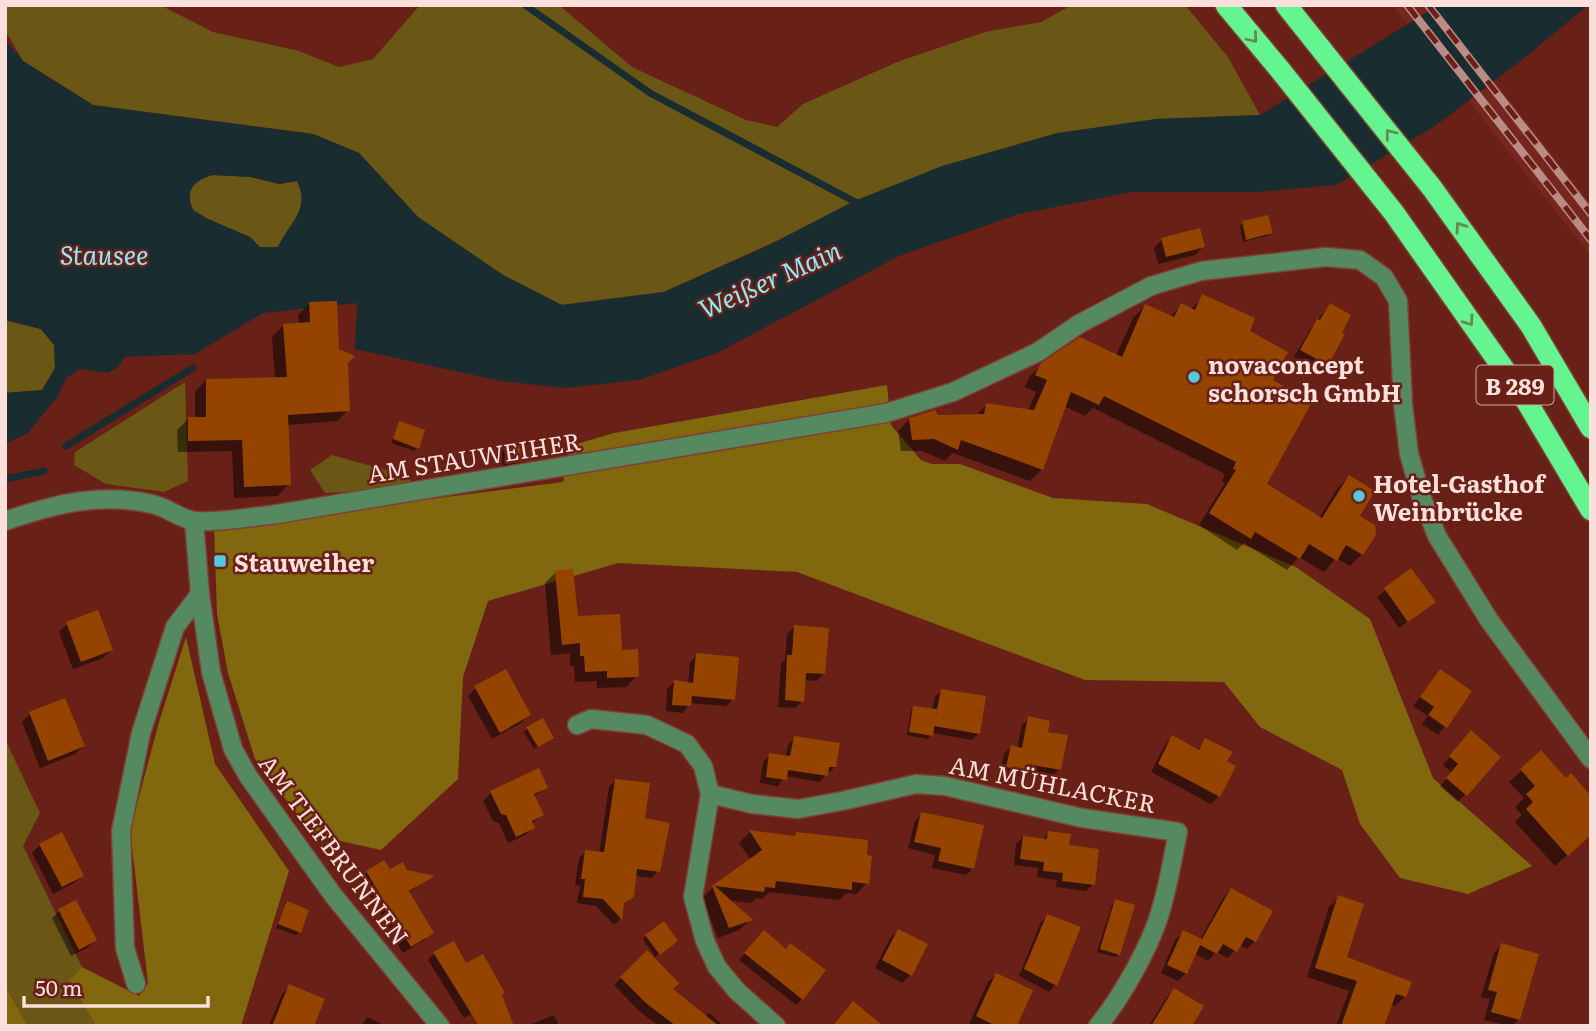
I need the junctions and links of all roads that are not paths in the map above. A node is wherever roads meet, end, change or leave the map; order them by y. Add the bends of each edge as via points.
1 (1226, 5) edge
2 (1286, 5) edge
3 (1591, 428) edge
4 (1591, 510) edge
5 (5, 521) edge
6 (194, 522) junction
7 (200, 594) junction
8 (577, 726) dead end
9 (1591, 759) edge
10 (710, 794) junction
11 (136, 984) dead end
12 (440, 1026) edge
13 (776, 1026) edge
14 (1098, 1026) edge

1 -> 4 highway, B 289 via 1394,213 1527,402
3 -> 2 highway, B 289 via 1531,326 1432,188
5 - 6 street, AM STAUWEIHER via 45,507 122,497 156,505
6 - 7 street, AM TIEFBRUNNEN
6 - 9 street, AM STAUWEIHER via 271,515 886,413 953,392 1038,352 1151,286 1200,271 1326,257 1360,260 1384,277 1398,301 1409,454 1437,536 1489,620
7 - 11 street via 175,627 141,733 121,831 125,948
7 - 12 street, AM TIEFBRUNNEN via 211,672 233,749 333,895
8 - 10 street via 591,719 648,725 687,744 703,766
10 - 13 street via 693,897 705,942 717,967 737,991
10 - 14 street, AM MÜHLACKER via 798,809 916,784 945,786 1082,818 1178,832 1162,909 1137,966

